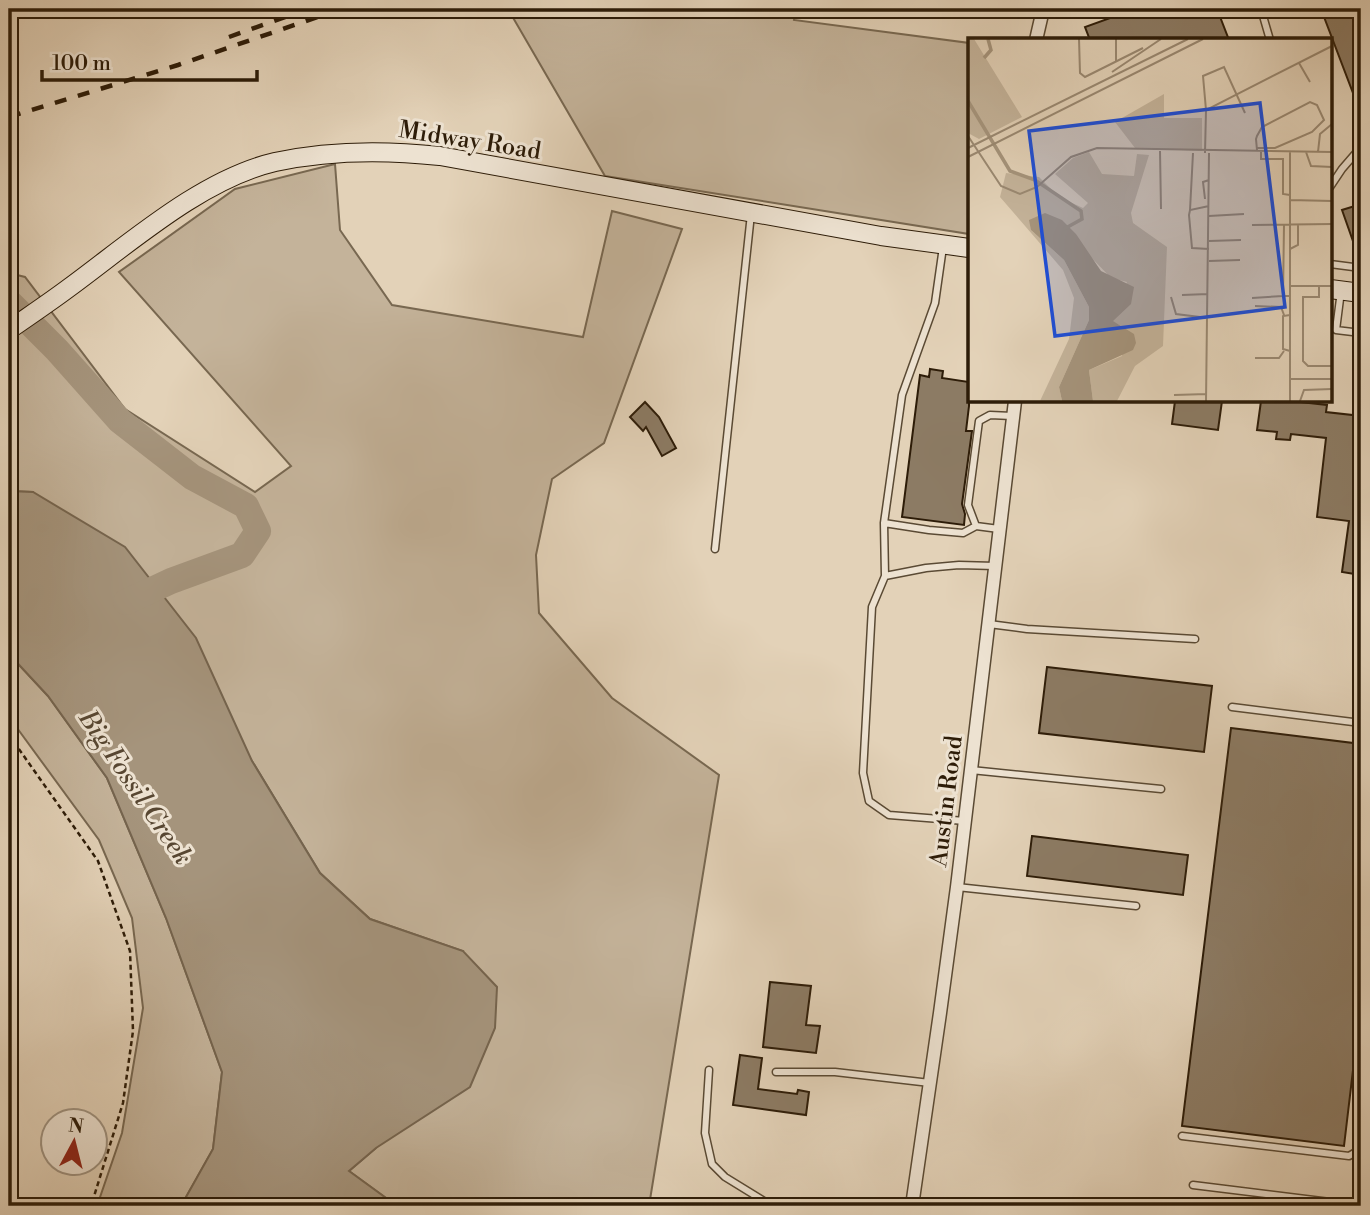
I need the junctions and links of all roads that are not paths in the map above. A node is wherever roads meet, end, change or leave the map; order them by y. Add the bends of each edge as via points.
1 (1046, 9) edge
2 (1261, 9) edge
3 (1036, 38) edge
4 (1269, 38) edge
5 (1361, 147) edge
6 (1332, 184) edge
7 (751, 212) junction
8 (944, 245) junction
9 (968, 248) edge
10 (1332, 264) edge
11 (1361, 268) edge
12 (1336, 290) edge
13 (1361, 293) edge
14 (9, 330) edge
15 (1361, 333) edge
16 (1015, 402) edge
17 (1013, 416) junction
18 (884, 523) junction
19 (976, 526) junction
20 (999, 529) junction
21 (715, 549) dead end
22 (995, 566) junction
23 (885, 576) junction
24 (989, 624) junction
25 (1195, 639) dead end
26 (1232, 707) dead end
27 (1361, 723) edge
28 (971, 770) junction
29 (1161, 789) dead end
30 (965, 821) junction
31 (957, 887) junction
32 (1136, 906) dead end
33 (709, 1070) dead end
34 (776, 1072) dead end
35 (930, 1083) junction
36 (1182, 1136) dead end
37 (1361, 1149) edge
38 (1192, 1185) dead end
39 (781, 1206) edge
40 (912, 1206) edge
41 (1340, 1206) edge

1 - 3 street
2 - 4 lane
5 - 6 lane
7 - 8 main road, Midway Road
7 - 14 main road, Midway Road via 440,156 383,151 326,154 273,163 226,180 145,231
7 - 21 lane
8 - 9 main road, Midway Road
8 - 18 lane via 935,303 902,395
10 - 11 lane
12 - 13 main road
12 - 15 lane via 1336,330
16 - 17 street, Austin Road
17 - 19 lane via 990,415 979,421 968,505
17 - 20 street, Austin Road
18 - 19 lane via 963,533
18 - 23 lane
19 - 20 lane
20 - 22 street, Austin Road
22 - 23 lane via 926,568
22 - 24 street, Austin Road
23 - 30 lane via 872,607 863,773 869,801 889,816
24 - 25 lane
24 - 28 street, Austin Road
26 - 27 lane
28 - 29 lane
28 - 30 street, Austin Road
30 - 31 street, Austin Road
31 - 32 lane
31 - 35 street, Austin Road
33 - 39 lane via 705,1133 712,1164 764,1201
34 - 35 lane via 835,1072
35 - 40 street, Austin Road
36 - 37 lane via 1349,1156
38 - 41 lane

